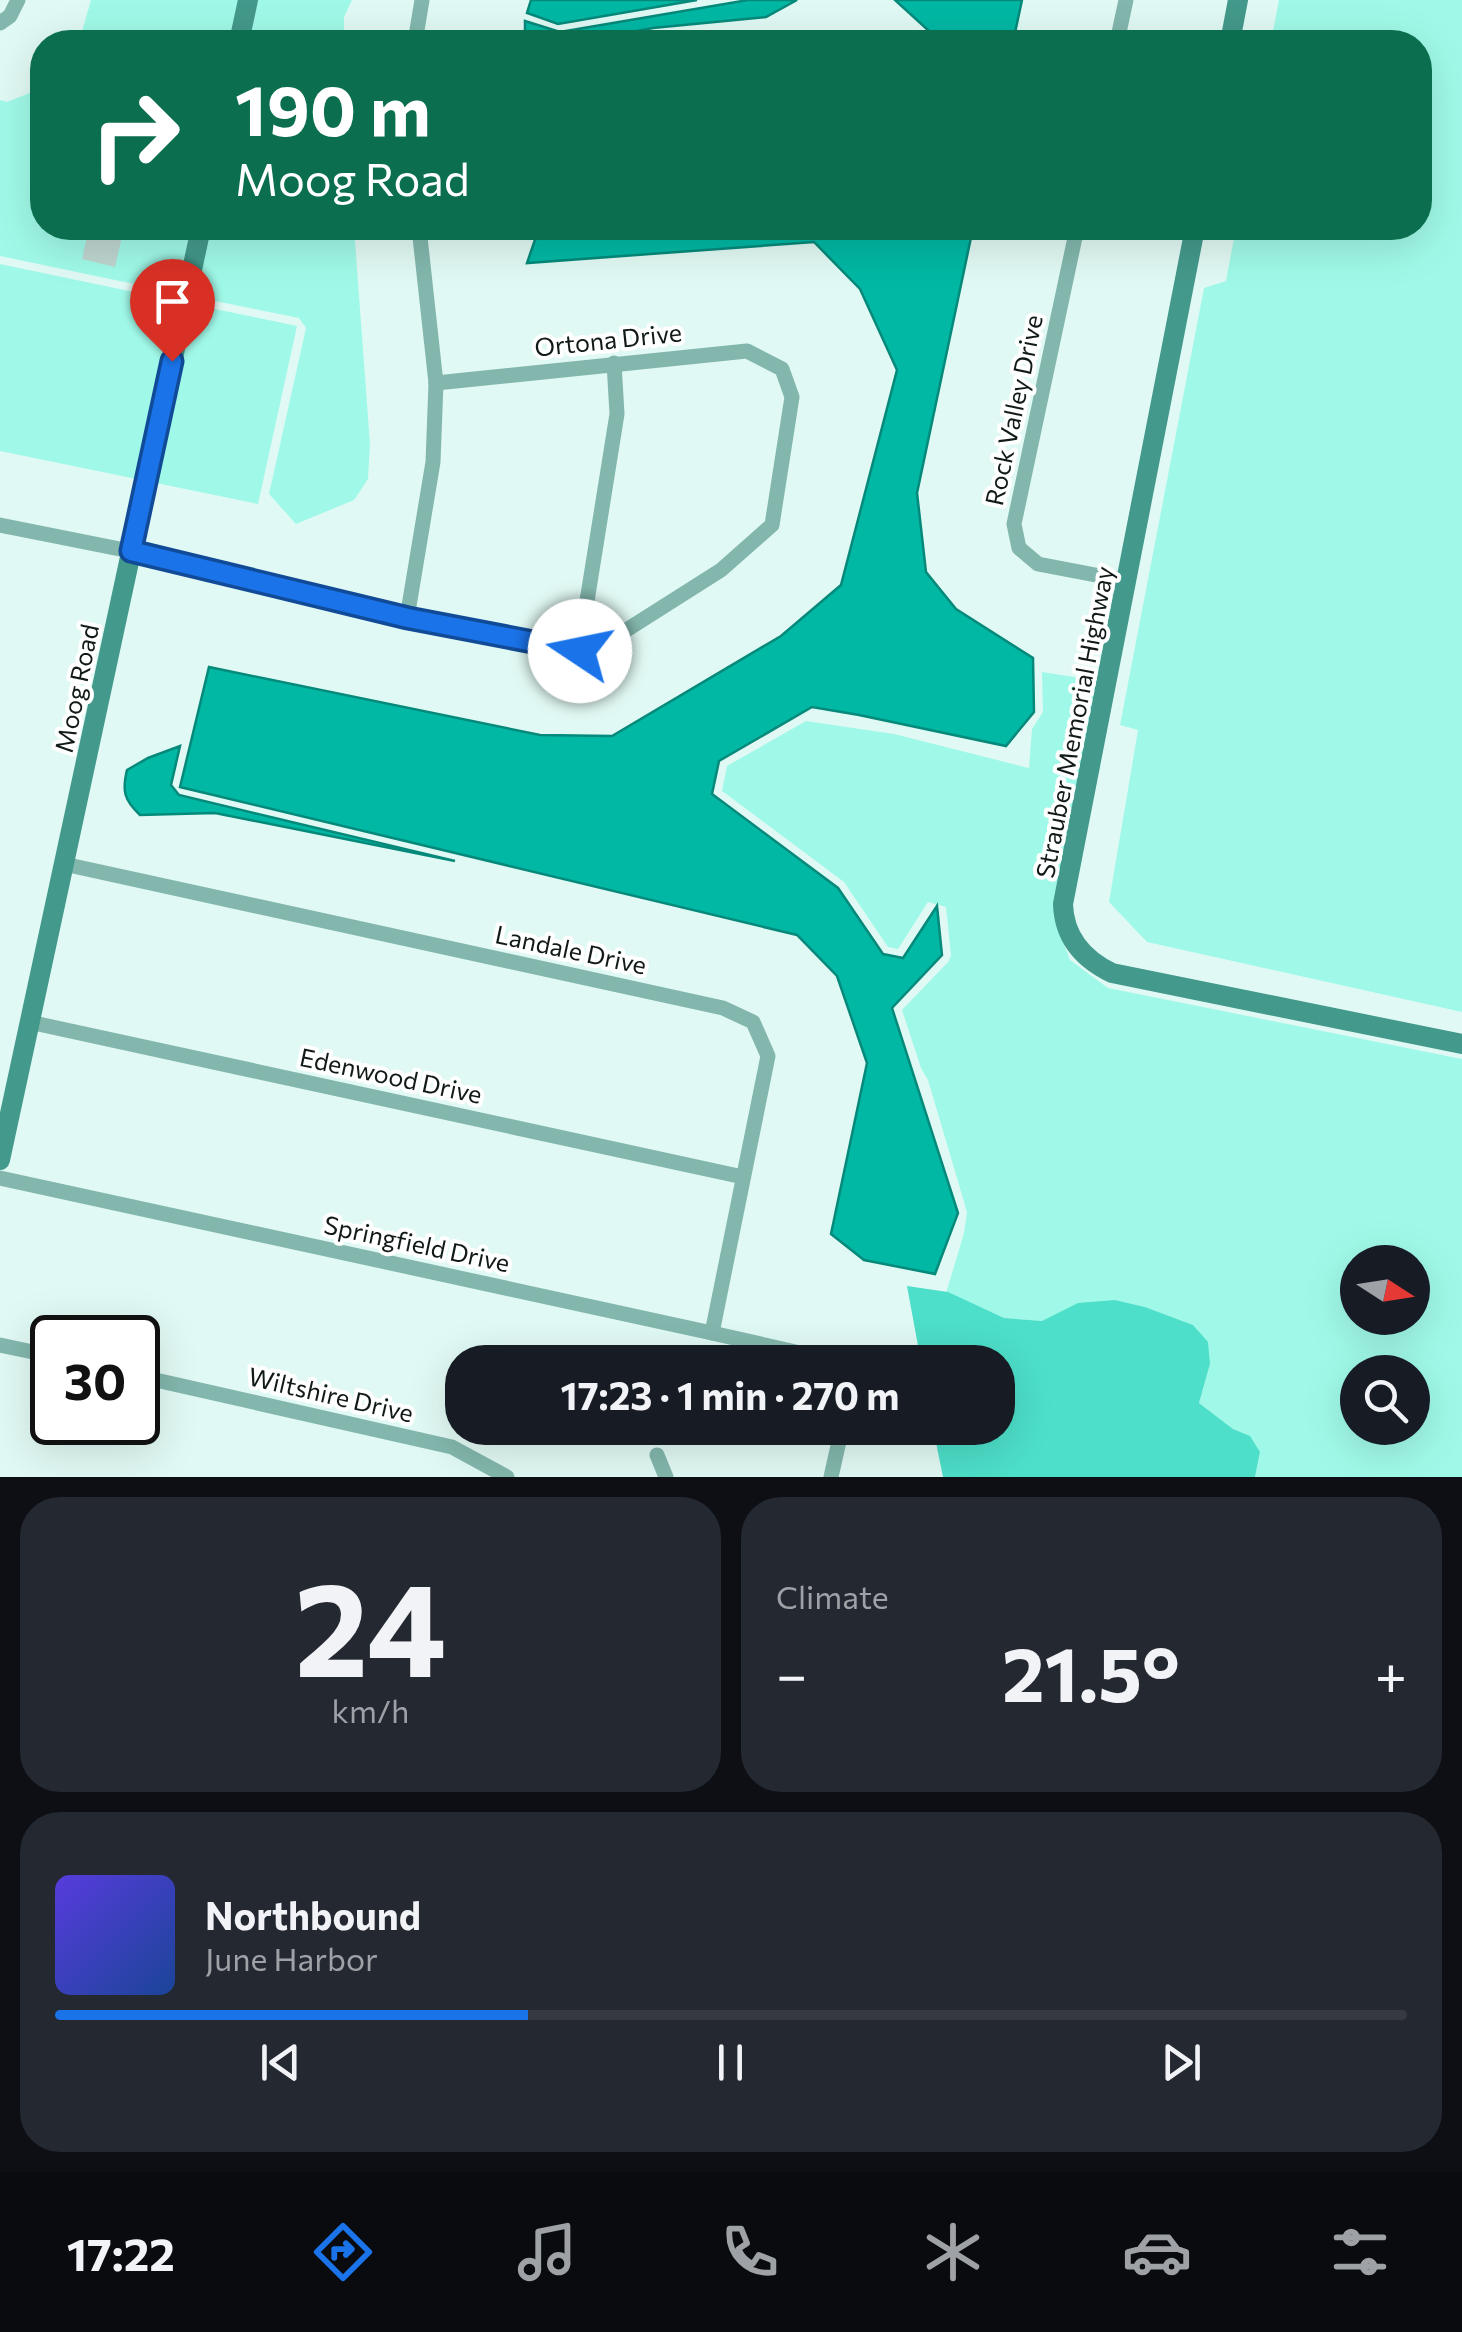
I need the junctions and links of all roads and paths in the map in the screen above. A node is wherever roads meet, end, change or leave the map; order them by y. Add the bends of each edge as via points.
1 (18, 0) edge
2 (248, 0) edge
3 (422, 0) edge
4 (1126, 0) edge
5 (1238, 0) edge
6 (0, 24) edge
7 (242, 30) edge
8 (417, 30) edge
9 (1119, 30) edge
10 (1232, 30) edge
11 (198, 240) edge
12 (421, 240) edge
13 (1074, 240) edge
14 (1193, 240) edge
15 (614, 363) junction
16 (436, 382) junction
17 (0, 524) edge
18 (131, 551) junction
19 (1127, 581) junction
20 (408, 618) junction
21 (580, 651) junction
22 (64, 864) junction
23 (29, 1022) junction
24 (1462, 1044) edge
25 (0, 1160) edge
26 (742, 1176) junction
27 (0, 1178) edge
28 (712, 1333) junction
29 (0, 1345) edge
30 (765, 1345) edge
31 (30, 1351) edge
32 (160, 1381) edge
33 (838, 1445) edge
34 (657, 1455) dead end
35 (507, 1477) edge
36 (666, 1477) edge
37 (831, 1477) edge

1 - 6 street
2 - 7 street
3 - 8 street
4 - 9 street
5 - 10 street
11 - 18 street, Moog Road
12 - 16 street
13 - 19 street, Rock Valley Drive via 1014,524 1019,548 1038,564
14 - 19 street, Strauber Memorial Highway
15 - 16 street, Ortona Drive
15 - 21 street via 617,414
15 - 21 street, Ortona Drive via 747,350 782,369 792,397 772,525 721,570
16 - 20 street via 433,462
17 - 18 street
18 - 20 street
18 - 22 street, Moog Road
19 - 24 street, Strauber Memorial Highway via 1063,904 1070,938 1112,973
20 - 21 street
22 - 23 street, Moog Road
22 - 26 street, Landale Drive via 723,1008 752,1022 768,1056
23 - 25 street, Moog Road
23 - 26 street, Edenwood Drive
26 - 28 street, Landale Drive
27 - 28 street, Springfield Drive
28 - 30 street, Springfield Drive
29 - 31 street
32 - 35 street, Wiltshire Drive via 452,1446
33 - 37 street
34 - 36 street

